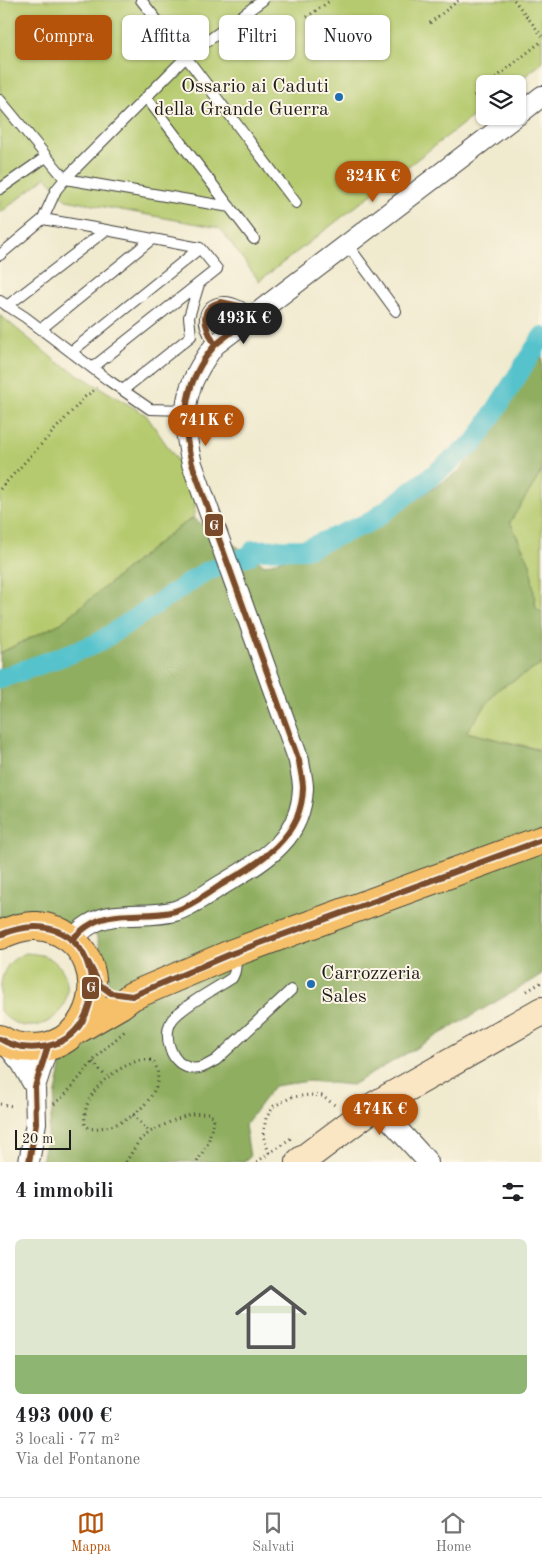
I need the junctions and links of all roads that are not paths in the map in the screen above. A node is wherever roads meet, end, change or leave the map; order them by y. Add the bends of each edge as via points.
1 (141, 0) edge
2 (263, 0) edge
3 (153, 15) edge
4 (209, 40) edge
5 (183, 60) edge
6 (188, 60) edge
7 (542, 96) edge
8 (146, 97) junction
9 (0, 100) edge
10 (526, 109) edge
11 (505, 125) edge
12 (46, 157) junction
13 (65, 179) junction
14 (0, 188) edge
15 (296, 203) dead end
16 (230, 207) junction
17 (43, 219) junction
18 (106, 230) junction
19 (152, 239) junction
20 (254, 239) dead end
21 (347, 244) junction
22 (200, 248) junction
23 (0, 254) edge
24 (199, 284) junction
25 (4, 303) edge
26 (396, 310) dead end
27 (251, 317) junction
28 (41, 329) junction
29 (215, 345) junction
30 (71, 352) junction
31 (92, 368) junction
32 (123, 390) junction
33 (185, 410) junction
34 (542, 840) edge
35 (0, 935) edge
36 (71, 940) junction
37 (233, 953) junction
38 (88, 962) junction
39 (291, 990) dead end
40 (132, 996) junction
41 (542, 1011) edge
42 (75, 1031) junction
43 (2, 1040) edge
44 (48, 1046) junction
45 (35, 1087) junction
46 (376, 1105) junction
47 (29, 1162) edge
48 (300, 1162) edge
49 (428, 1162) edge

1 - 3 lane
2 - 4 lane
5 - 8 lane
6 - 15 lane
7 - 10 street
8 - 13 lane
8 - 16 lane
9 - 12 lane
11 - 21 street
12 - 13 lane
12 - 14 lane
13 - 16 lane
13 - 17 lane via 56,190
16 - 20 lane
17 - 18 lane
17 - 23 lane
18 - 19 lane
18 - 25 lane
19 - 22 lane
19 - 28 lane
21 - 26 lane
21 - 27 street
22 - 24 lane via 218,269
22 - 30 lane
24 - 31 lane
24 - 32 lane via 190,317 192,336
25 - 28 lane
27 - 29 street
27 - 29 lane via 240,306 216,302 208,310 205,322
28 - 30 lane
29 - 33 street via 191,384
30 - 31 lane
31 - 32 lane
32 - 33 lane via 150,409
33 - 36 street via 186,438 192,464 299,762 303,786 301,809 278,849 176,911 109,917 89,925
34 - 37 main road
35 - 36 main road via 18,928 37,926 55,930
36 - 38 main road
37 - 39 lane via 236,972 232,978 178,1014 171,1023 168,1042 179,1063 190,1068 202,1068 216,1060
37 - 40 main road
38 - 40 main road via 100,985 111,993
38 - 42 main road via 93,980 92,999 86,1016
40 - 42 main road
41 - 46 main road
42 - 44 main road
43 - 44 main road via 33,1049
43 - 45 street via 22,1064
44 - 45 street
45 - 47 street via 36,1123
46 - 48 main road
46 - 49 street

